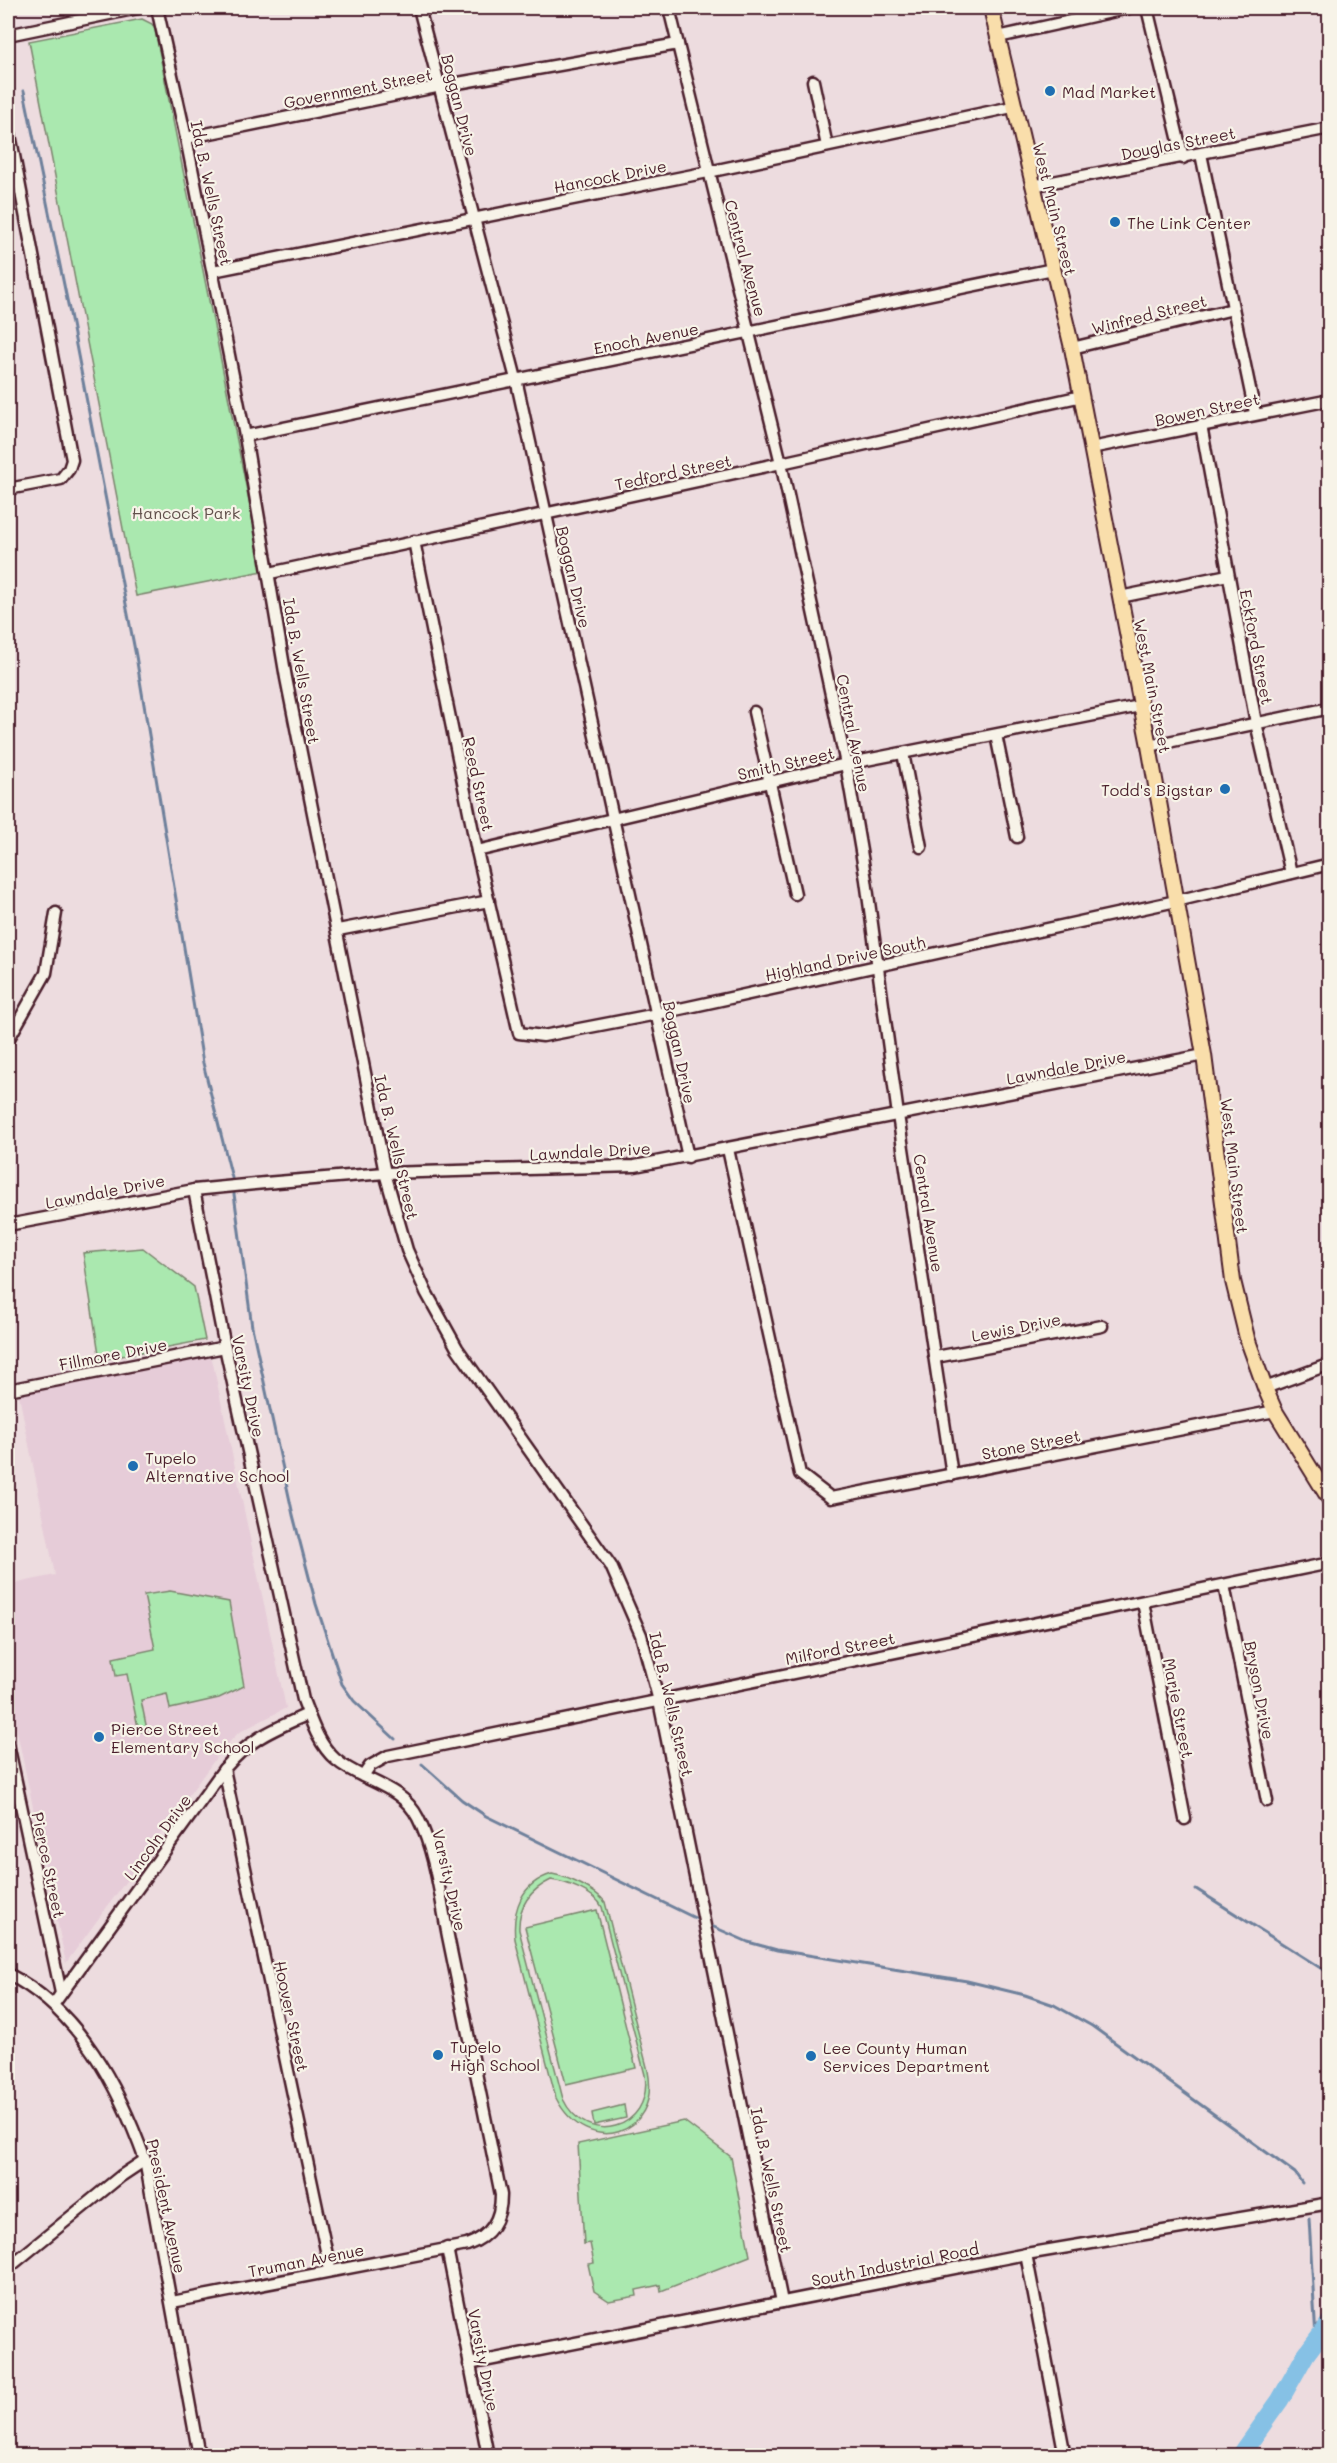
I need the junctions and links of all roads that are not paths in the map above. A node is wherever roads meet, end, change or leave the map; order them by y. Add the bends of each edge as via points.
1 (138, 8) edge
2 (157, 8) edge
3 (419, 8) edge
4 (669, 8) edge
5 (991, 8) edge
6 (1129, 8) edge
7 (1148, 8) edge
8 (8, 35) edge
9 (998, 37) junction
10 (678, 44) junction
11 (813, 81) dead end
12 (441, 86) junction
13 (1012, 107) junction
14 (8, 124) edge
15 (1329, 128) edge
16 (186, 138) junction
17 (827, 146) junction
18 (1201, 154) junction
19 (1182, 158) junction
20 (708, 172) junction
21 (1032, 186) junction
22 (472, 218) junction
23 (1053, 269) junction
24 (213, 271) junction
25 (1233, 309) junction
26 (750, 334) junction
27 (1072, 348) junction
28 (516, 379) junction
29 (1082, 396) junction
30 (1329, 400) edge
31 (1256, 413) junction
32 (1201, 425) junction
33 (245, 436) junction
34 (1091, 447) junction
35 (781, 464) junction
36 (8, 489) edge
37 (544, 515) junction
38 (414, 541) junction
39 (270, 573) junction
40 (1228, 575) junction
41 (1120, 597) junction
42 (1140, 706) junction
43 (1329, 708) edge
44 (754, 712) dead end
45 (1256, 723) junction
46 (996, 735) junction
47 (1149, 746) junction
48 (903, 753) junction
49 (846, 764) junction
50 (769, 783) junction
51 (615, 818) junction
52 (1017, 837) dead end
53 (921, 848) dead end
54 (477, 851) junction
55 (1329, 864) edge
56 (1291, 873) junction
57 (795, 894) dead end
58 (489, 901) junction
59 (1176, 901) junction
60 (56, 913) dead end
61 (338, 930) junction
62 (877, 966) junction
63 (657, 1014) junction
64 (519, 1033) joint
65 (8, 1040) edge
66 (1204, 1055) junction
67 (898, 1115) junction
68 (728, 1149) junction
69 (688, 1157) junction
70 (385, 1173) junction
71 (194, 1190) junction
72 (8, 1225) edge
73 (1102, 1326) dead end
74 (225, 1347) junction
75 (936, 1357) junction
76 (1329, 1364) edge
77 (1265, 1388) junction
78 (8, 1390) edge
79 (1275, 1411) junction
80 (952, 1475) junction
81 (1329, 1500) edge
82 (1329, 1563) edge
83 (1224, 1585) junction
84 (1143, 1602) junction
85 (659, 1701) junction
86 (308, 1714) junction
87 (8, 1744) edge
88 (224, 1769) junction
89 (363, 1776) junction
90 (1267, 1801) dead end
91 (1185, 1819) dead end
92 (8, 1974) edge
93 (61, 1993) junction
94 (53, 2005) junction
95 (145, 2160) junction
96 (1329, 2203) edge
97 (447, 2248) junction
98 (1026, 2254) junction
99 (8, 2268) edge
100 (330, 2269) junction
101 (172, 2302) junction
102 (782, 2302) junction
103 (469, 2364) junction
104 (199, 2456) edge
105 (488, 2456) edge
106 (1065, 2456) edge

1 - 8 street
2 - 16 street, Ida B. Wells Street
3 - 12 street, Boggan Drive
4 - 10 street, Central Avenue
5 - 9 main road, West Main Street
6 - 9 street
7 - 19 street
9 - 13 main road, West Main Street
10 - 12 street, Government Street
10 - 20 street, Central Avenue
11 - 17 street
12 - 16 street, Government Street
12 - 22 street, Boggan Drive
13 - 17 street, Hancock Drive
13 - 21 main road, West Main Street
14 - 36 street via 72,460 61,479
15 - 18 street, Douglas Street
16 - 24 street, Ida B. Wells Street
17 - 20 street, Hancock Drive
18 - 19 street, Douglas Street
18 - 25 street
19 - 21 street, Douglas Street
20 - 22 street, Hancock Drive
20 - 26 street, Central Avenue
21 - 23 main road, West Main Street
22 - 24 street, Hancock Drive
22 - 28 street, Boggan Drive
23 - 26 street, Enoch Avenue
23 - 27 main road, West Main Street
24 - 33 street, Ida B. Wells Street
25 - 27 street, Winfred Street
25 - 31 street
26 - 28 street, Enoch Avenue
26 - 35 street, Central Avenue
27 - 29 main road, West Main Street
28 - 33 street, Enoch Avenue
28 - 37 street, Boggan Drive
29 - 34 main road, West Main Street
29 - 35 street, Tedford Street
30 - 31 street, Bowen Street
31 - 32 street, Bowen Street
32 - 34 street, Bowen Street
32 - 40 street, Eckford Street
33 - 39 street, Ida B. Wells Street
34 - 41 main road, West Main Street
35 - 37 street, Tedford Street
35 - 49 street, Central Avenue
37 - 38 street, Tedford Street
37 - 51 street, Boggan Drive
38 - 39 street, Tedford Street
38 - 54 street, Reed Street
39 - 61 street, Ida B. Wells Street via 286,678
40 - 41 street
40 - 45 street, Eckford Street
41 - 42 main road, West Main Street
42 - 46 street, Smith Street
42 - 47 main road, West Main Street
43 - 45 street
44 - 50 street
45 - 47 street
45 - 56 street, Eckford Street
46 - 48 street, Smith Street
46 - 52 street
47 - 59 main road, West Main Street
48 - 49 street, Smith Street
48 - 53 street
49 - 50 street, Smith Street
49 - 62 street, Central Avenue
50 - 51 street, Smith Street
50 - 57 street
51 - 54 street, Smith Street
51 - 63 street, Boggan Drive
54 - 58 street, Reed Street
55 - 56 street, Highland Drive South
56 - 59 street, Highland Drive South
58 - 61 street
58 - 64 street, Reed Street
59 - 62 street, Highland Drive South
59 - 66 main road, West Main Street
60 - 65 street via 46,973
61 - 70 street, Ida B. Wells Street
62 - 63 street, Highland Drive South
62 - 67 street, Central Avenue
63 - 64 street, Highland Drive South via 543,1036
63 - 69 street, Boggan Drive
66 - 67 street, Lawndale Drive
66 - 77 main road, West Main Street via 1233,1281
67 - 68 street, Lawndale Drive
67 - 75 street, Central Avenue
68 - 69 street, Lawndale Drive
68 - 80 street, Stone Street via 800,1474 831,1498
69 - 70 street, Lawndale Drive via 635,1166
70 - 71 street, Lawndale Drive
70 - 85 street, Ida B. Wells Street via 407,1250 457,1347 611,1566 641,1635
71 - 72 street, Lawndale Drive
71 - 74 street, Varsity Drive
73 - 75 street, Lewis Drive
74 - 78 street, Fillmore Drive
74 - 86 street, Varsity Drive via 293,1662
75 - 80 street, Central Avenue
76 - 77 street
77 - 79 main road, West Main Street
79 - 80 street, Stone Street
79 - 81 main road, West Main Street
82 - 83 street, Milford Street
83 - 84 street, Milford Street
83 - 90 street, Bryson Drive
84 - 85 street, Milford Street
84 - 91 street, Marie Street
85 - 89 street, Milford Street via 388,1756 370,1766
85 - 102 street, Ida B. Wells Street
86 - 88 street, Lincoln Drive via 261,1735 242,1748
86 - 89 street, Varsity Drive via 322,1744 334,1758
87 - 93 street, Pierce Street
88 - 93 street, Lincoln Drive
88 - 100 street, Hoover Street
89 - 97 street, Varsity Drive via 408,1803 425,1834 501,2195 497,2221 489,2233 467,2245
92 - 94 street, President Avenue
93 - 94 street, Lincoln Drive
94 - 95 street, President Avenue via 95,2055 128,2114
95 - 99 street
95 - 101 street, President Avenue
96 - 98 street, South Industrial Road
97 - 100 street, Truman Avenue
97 - 103 street, Varsity Drive
98 - 102 street, South Industrial Road
98 - 106 street
100 - 101 street, Truman Avenue
101 - 104 street, President Avenue
102 - 103 street, South Industrial Road
103 - 105 street, Varsity Drive

